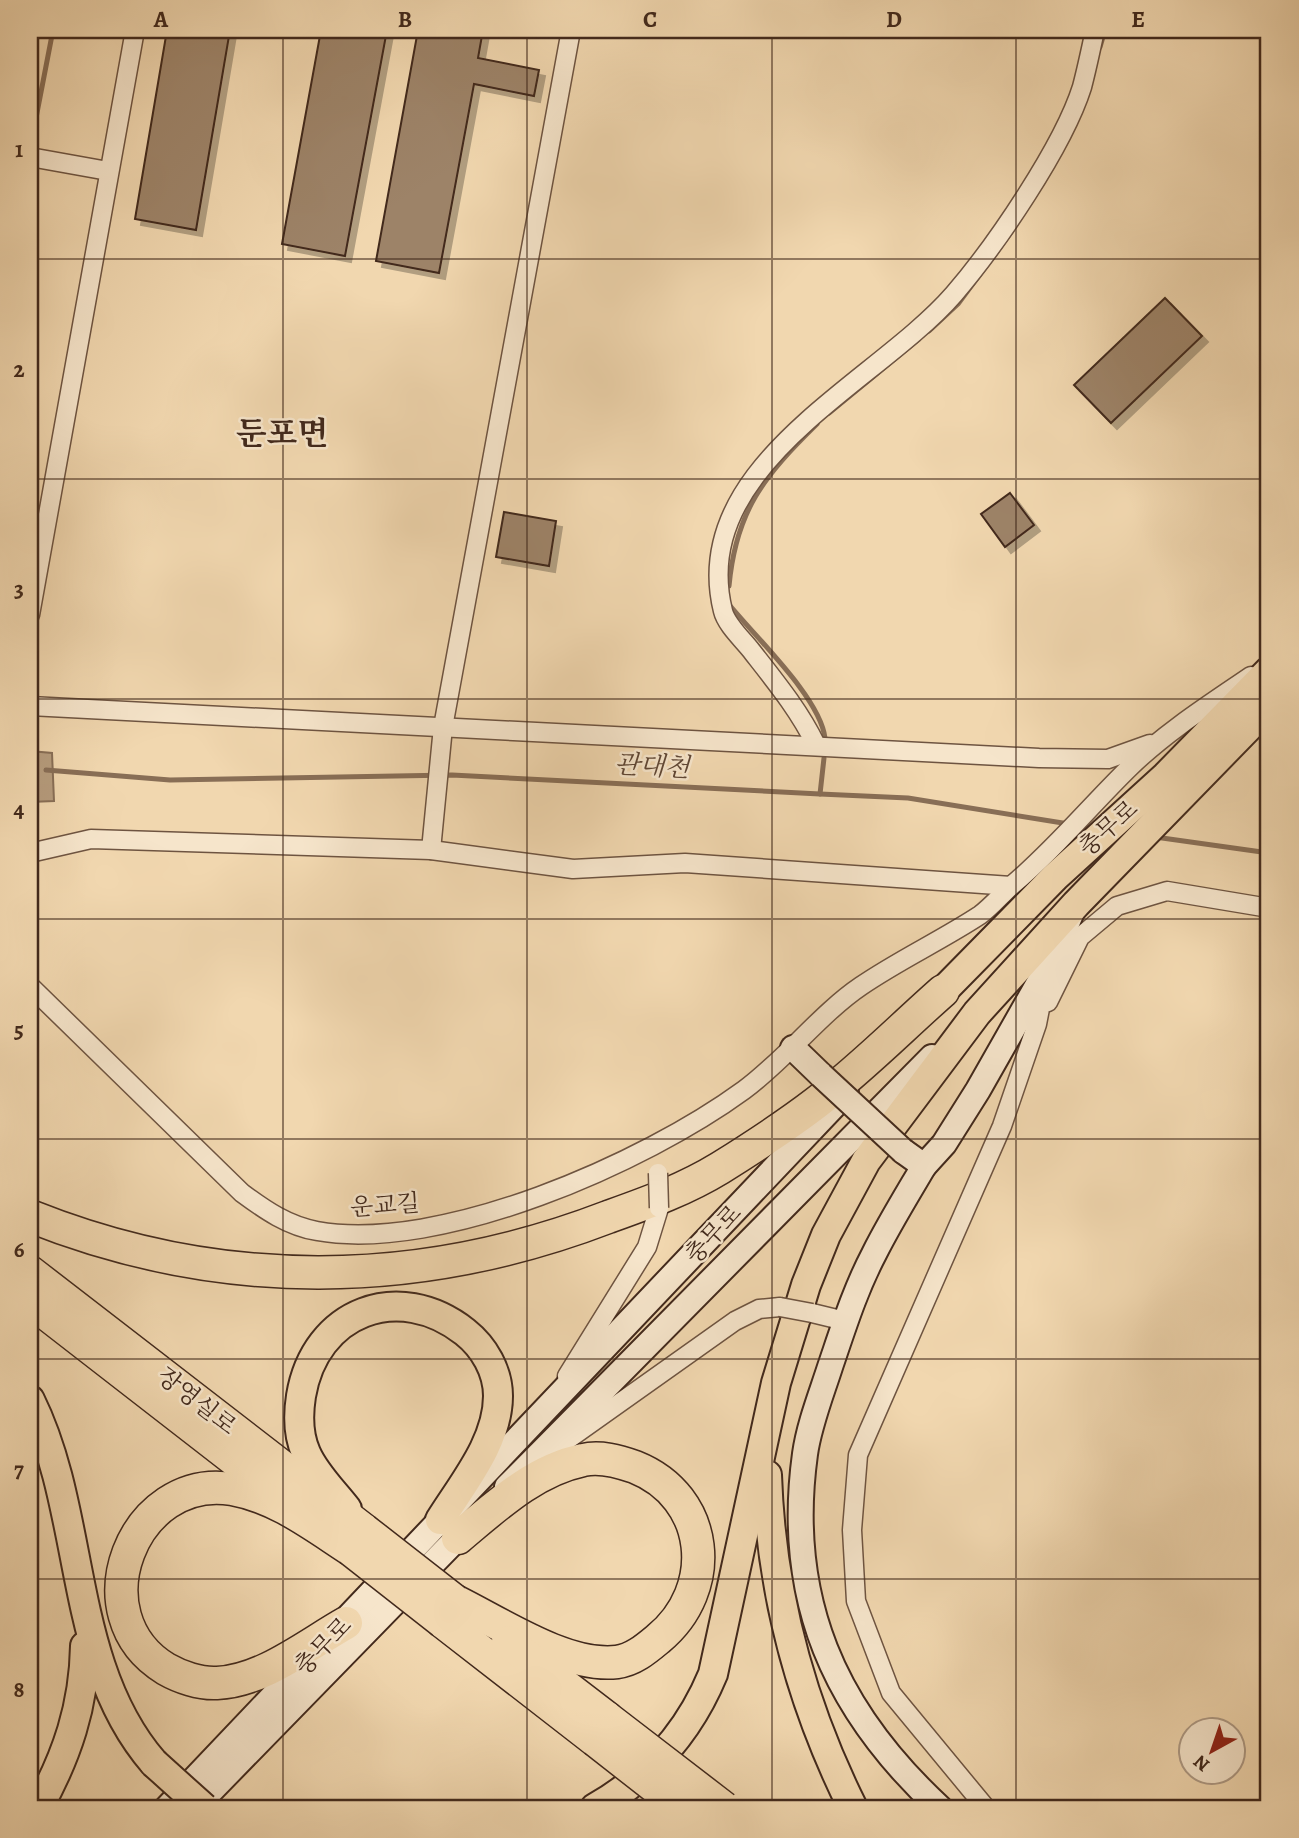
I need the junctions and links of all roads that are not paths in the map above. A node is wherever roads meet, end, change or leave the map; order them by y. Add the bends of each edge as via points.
1 (135, 30) edge
2 (570, 30) edge
3 (1095, 30) edge
4 (30, 157) edge
5 (100, 170) junction
6 (30, 615) edge
7 (1269, 664) edge
8 (1269, 671) edge
9 (30, 706) edge
10 (1269, 706) edge
11 (442, 732) junction
12 (1160, 741) junction
13 (816, 745) junction
14 (431, 850) junction
15 (30, 853) edge
16 (1012, 886) junction
17 (1076, 904) junction
18 (1269, 908) edge
19 (1049, 965) junction
20 (30, 986) edge
21 (943, 991) junction
22 (977, 1013) junction
23 (1037, 1024) junction
24 (793, 1048) junction
25 (644, 1150) junction
26 (924, 1166) junction
27 (30, 1216) edge
28 (30, 1272) edge
29 (30, 1301) edge
30 (845, 1321) junction
31 (776, 1383) junction
32 (30, 1400) edge
33 (544, 1413) junction
34 (527, 1467) junction
35 (449, 1529) junction
36 (357, 1540) junction
37 (80, 1577) junction
38 (449, 1611) junction
39 (346, 1622) junction
40 (601, 1729) junction
41 (37, 1808) edge
42 (167, 1808) edge
43 (194, 1808) edge
44 (204, 1808) edge
45 (595, 1808) edge
46 (682, 1808) edge
47 (724, 1808) edge
48 (853, 1808) edge
49 (940, 1808) edge
50 (986, 1808) edge

1 - 5 street
2 - 11 street
3 - 13 street via 1082,88 1066,123 987,251 952,295 800,426 772,456 729,518 718,575 723,614 801,714
4 - 5 street
5 - 6 street
7 - 12 street
8 - 21 main road, 충무로
9 - 11 street
10 - 17 main road, 충무로
11 - 13 street
11 - 14 street
12 - 13 street via 1108,759
12 - 16 street, 운교길
14 - 15 street via 91,839
14 - 16 street via 573,869 685,863
16 - 24 street, 운교길 via 981,914 859,987
17 - 19 street
17 - 22 main road, 충무로
18 - 23 street via 1167,891 1117,906 1080,937
19 - 23 street
19 - 26 street via 951,1133
20 - 25 street, 운교길 via 242,1193 273,1216 315,1231 367,1235 441,1226 509,1207
21 - 27 highway via 817,1103 719,1168 674,1193 552,1239 491,1255 428,1267 336,1274 257,1269 144,1255
21 - 33 street, 충무로
22 - 31 main road via 866,1161 847,1195 806,1285
22 - 34 street, 충무로
23 - 50 street via 1002,1126 858,1455 852,1530 856,1601 891,1693
24 - 25 street, 운교길 via 743,1091
24 - 26 street, bridge
25 - 33 street, bridge via 658,1173 659,1208 647,1247
26 - 30 street via 873,1255
28 - 36 highway, 장영실로
29 - 36 highway, 장영실로
30 - 34 street, bridge via 780,1307 759,1309 735,1321
30 - 49 street via 806,1451 800,1523 805,1575 820,1642 844,1691 877,1738
31 - 45 main road via 721,1640 703,1699 655,1764
31 - 48 main road via 767,1468 779,1596 814,1724
32 - 37 main road via 55,1461
33 - 35 street, 충무로
34 - 35 street, 충무로
35 - 36 main road via 484,1450 496,1411 496,1379 483,1349 455,1324 422,1308 389,1305 361,1313 326,1340 306,1375 300,1402 307,1456
35 - 38 highway via 543,1475 584,1460 601,1459 640,1469 671,1491 693,1526 699,1562 692,1597 674,1624 647,1648 618,1662 581,1660
35 - 39 street, 충무로
35 - 43 street, 충무로
36 - 38 highway, bridge
36 - 39 highway via 272,1502 230,1489 196,1490 164,1505 144,1525 128,1552 120,1584 122,1613 140,1648 172,1672 201,1682 232,1681 267,1668
37 - 41 main road via 85,1646 81,1704 64,1758
37 - 44 main road, bridge via 103,1679 137,1744
38 - 40 highway
39 - 42 street, 충무로
40 - 46 highway, bridge
40 - 47 highway, bridge

